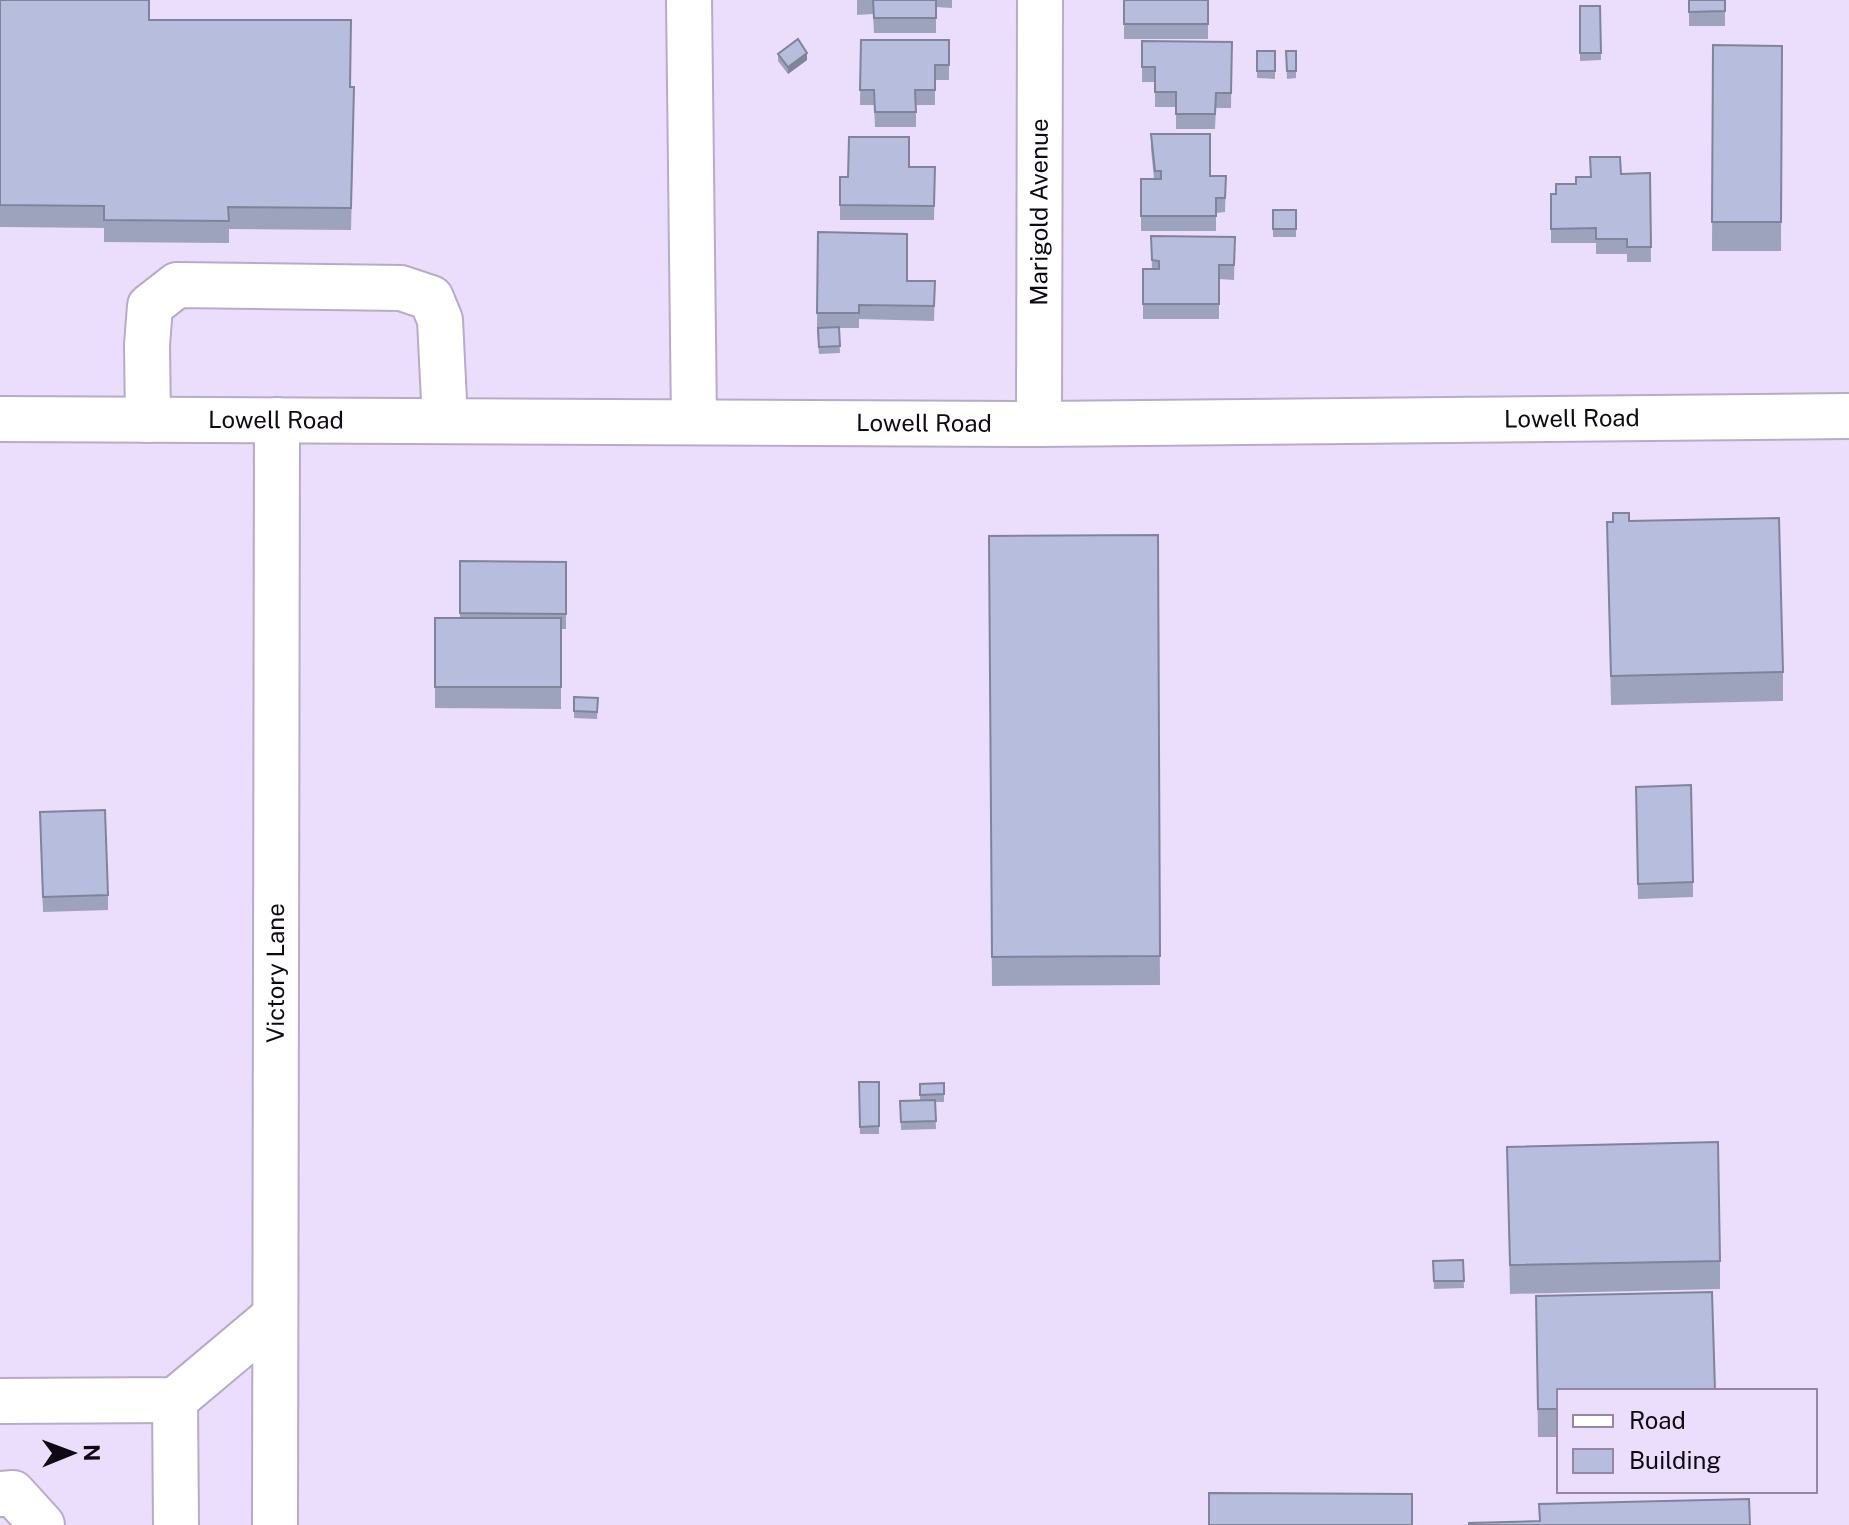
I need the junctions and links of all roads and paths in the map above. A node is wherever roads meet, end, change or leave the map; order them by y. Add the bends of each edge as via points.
1 (689, 0) edge
2 (1040, 0) edge
3 (1849, 416) edge
4 (0, 419) edge
5 (148, 420) junction
6 (277, 420) junction
7 (445, 421) junction
8 (694, 422) junction
9 (1039, 424) junction
10 (275, 1316) junction
11 (175, 1400) junction
12 (0, 1401) edge
13 (0, 1494) edge
14 (42, 1525) edge
15 (176, 1525) edge
16 (275, 1525) edge

1 - 8 street
2 - 9 street, Marigold Avenue
3 - 9 street, Lowell Road
4 - 5 street, Lowell Road
5 - 6 street, Lowell Road
5 - 7 street via 150,306 177,285 401,288 431,298 440,320
6 - 7 street, Lowell Road
6 - 10 street, Victory Lane
7 - 8 street, Lowell Road
8 - 9 street, Lowell Road
10 - 11 street
10 - 16 street, Victory Lane
11 - 12 street
11 - 15 street
13 - 14 street via 13,1493

